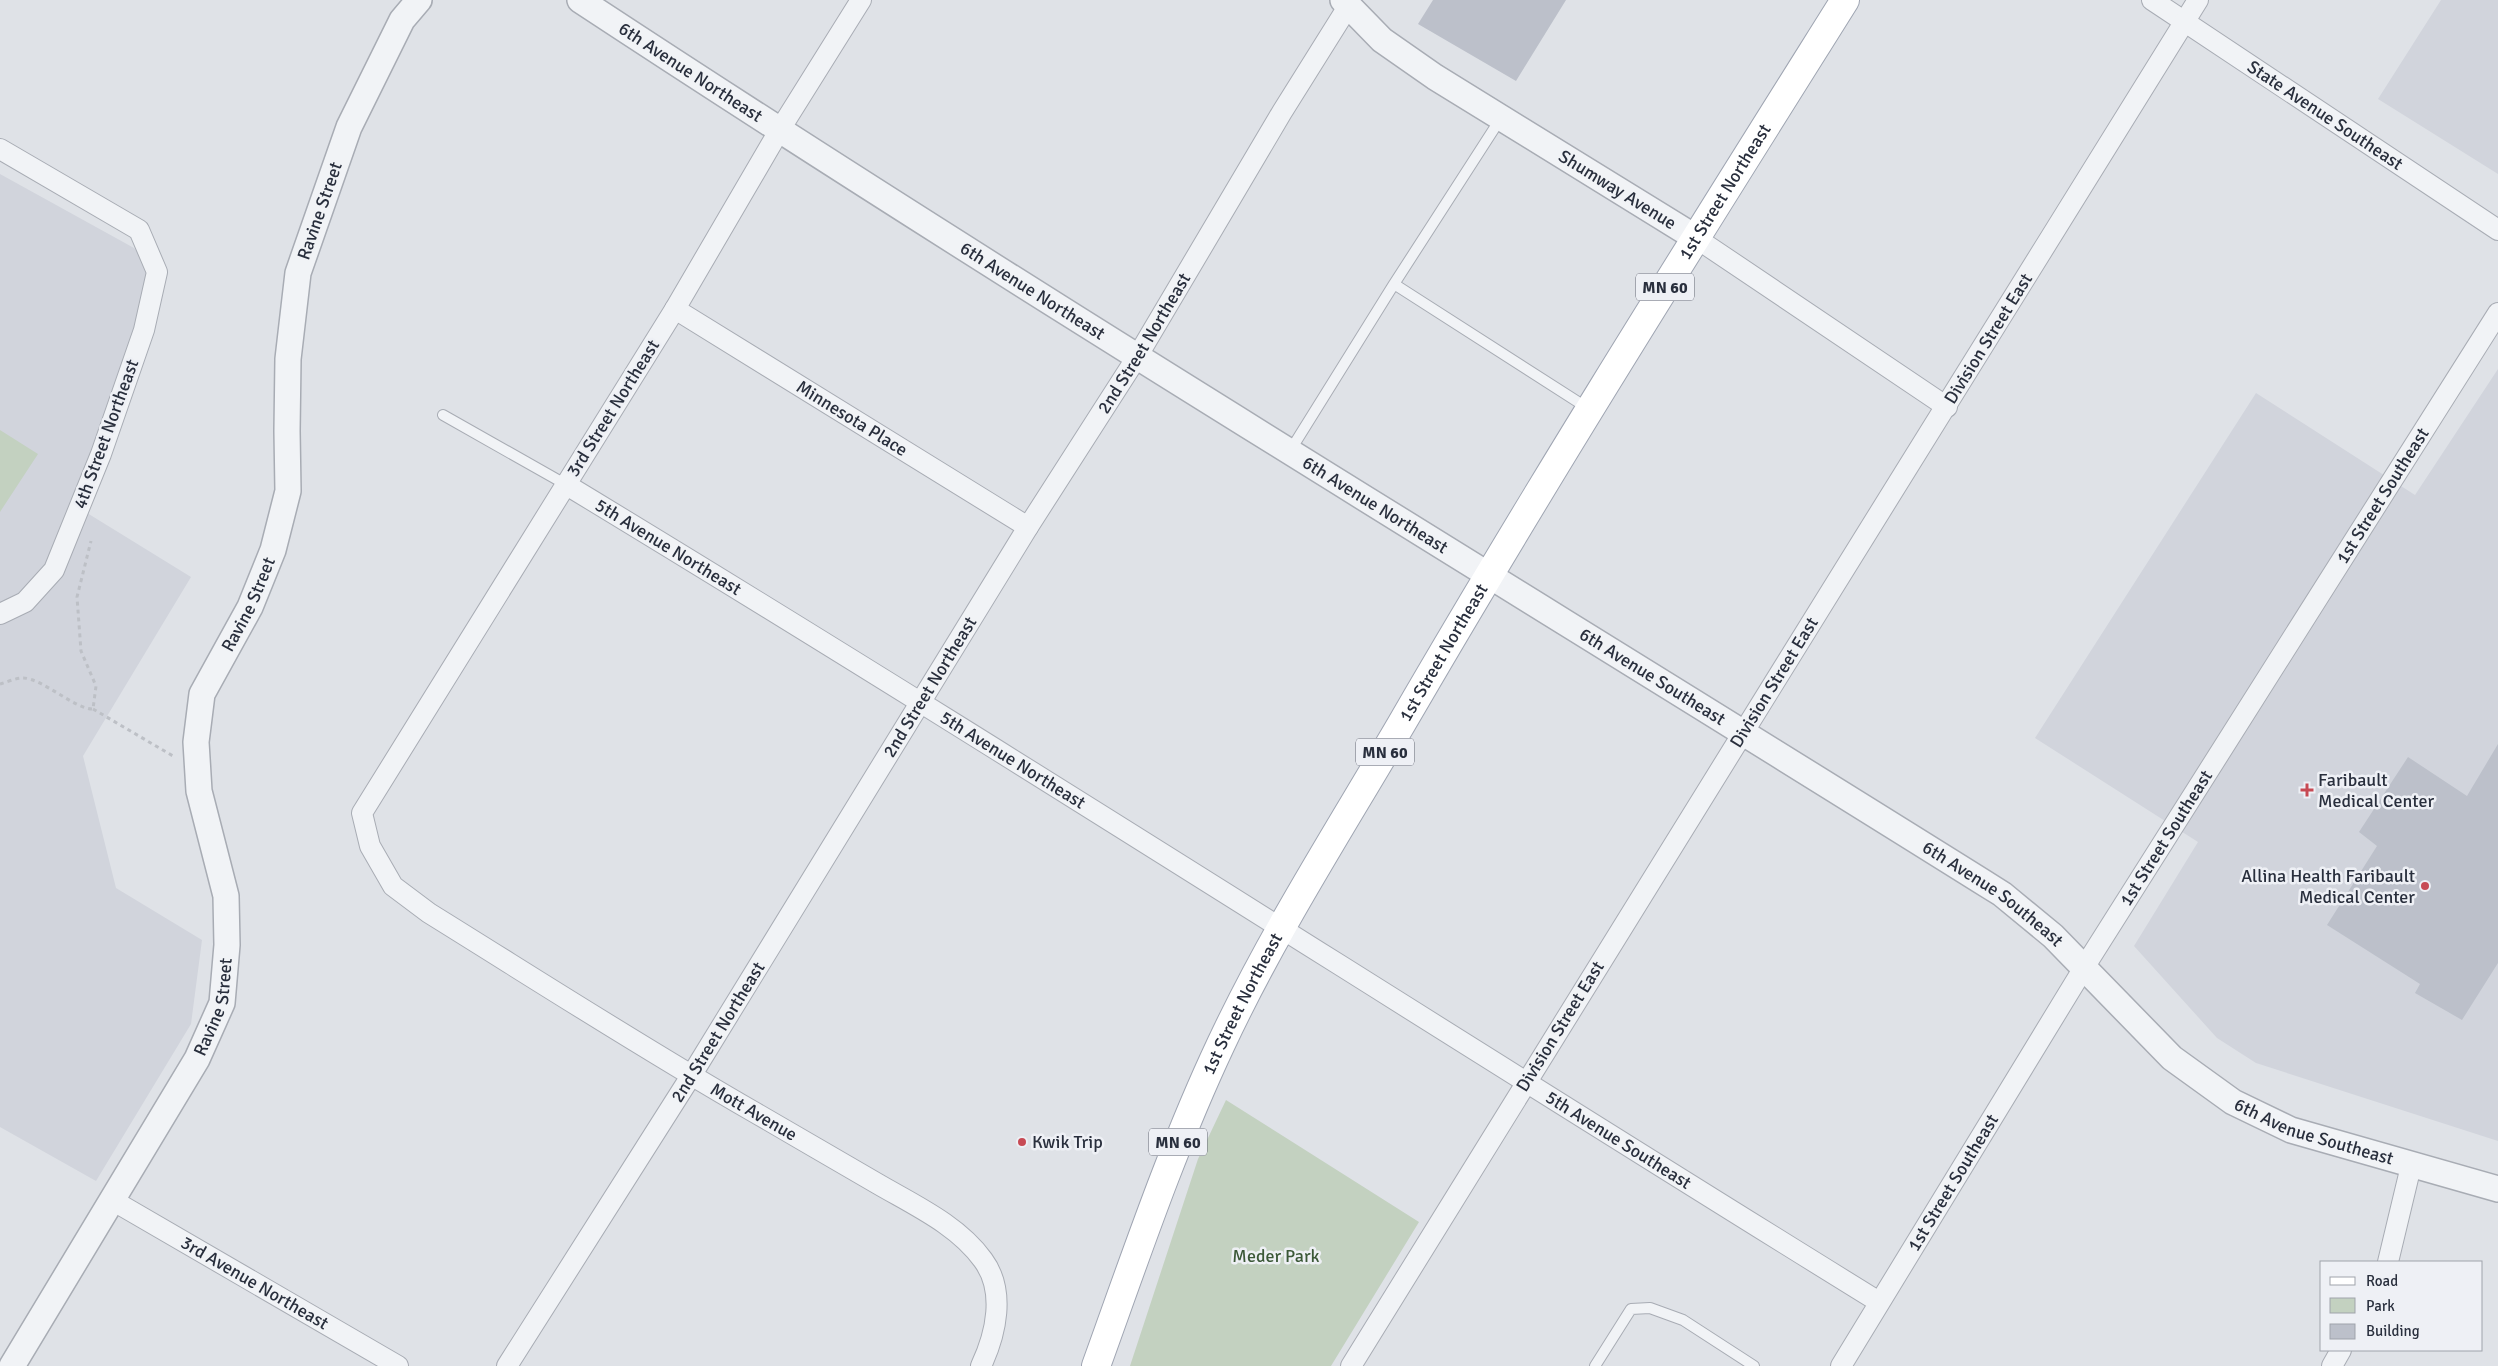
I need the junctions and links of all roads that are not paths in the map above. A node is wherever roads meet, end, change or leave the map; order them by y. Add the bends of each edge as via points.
1 (419, 0) edge
2 (580, 0) edge
3 (861, 0) edge
4 (1845, 0) edge
5 (2152, 0) edge
6 (2198, 0) edge
7 (1346, 2) edge
8 (2185, 21) junction
9 (1500, 118) junction
10 (779, 131) junction
11 (0, 149) edge
12 (2498, 230) edge
13 (1696, 238) junction
14 (1394, 284) junction
15 (675, 309) junction
16 (2498, 313) edge
17 (1137, 357) junction
18 (1947, 407) junction
19 (1589, 409) junction
20 (443, 415) dead end
21 (1290, 451) junction
22 (565, 484) junction
23 (1028, 527) junction
24 (1488, 575) junction
25 (0, 614) edge
26 (922, 703) junction
27 (1742, 731) junction
28 (362, 814) joint
29 (1282, 928) junction
30 (2085, 966) junction
31 (691, 1076) junction
32 (1524, 1083) junction
33 (2411, 1166) junction
34 (2498, 1189) edge
35 (112, 1200) junction
36 (2388, 1261) edge
37 (1879, 1302) junction
38 (2340, 1351) edge
39 (12, 1366) edge
40 (398, 1366) edge
41 (507, 1366) edge
42 (981, 1366) edge
43 (1096, 1366) edge
44 (1351, 1366) edge
45 (1595, 1366) edge
46 (1754, 1366) edge
47 (1841, 1366) edge
48 (2332, 1366) edge

1 - 35 street, Ravine Street via 402,20 349,127 298,274 288,359 288,491 274,550 250,607 202,694 196,742 199,791 226,896 227,945 222,1003 197,1059
2 - 10 street, 6th Avenue Northeast
3 - 10 street, 3rd Street Northeast
4 - 13 main road, 1st Street Northeast / MN 60
5 - 8 street, State Avenue Southeast
6 - 8 street, Division Street East
7 - 9 street, Shumway Avenue via 1382,40
7 - 17 street, 2nd Street Northeast
8 - 12 street, State Avenue Southeast
8 - 18 street, Division Street East
9 - 13 street, Shumway Avenue
9 - 14 lane
10 - 15 street, 3rd Street Northeast
10 - 17 street, 6th Avenue Northeast
11 - 25 street, 4th Street Northeast via 139,230 157,272 144,330 101,454 54,570 25,602
13 - 18 street, Shumway Avenue
13 - 19 main road, 1st Street Northeast / MN 60
14 - 19 lane
14 - 21 lane
15 - 22 street, 3rd Street Northeast
15 - 23 street, Minnesota Place
16 - 30 street, 1st Street Southeast
17 - 21 street, 6th Avenue Northeast
17 - 23 street, 2nd Street Northeast
18 - 27 street, Division Street East
19 - 24 main road, 1st Street Northeast / MN 60
20 - 22 lane
21 - 24 street, 6th Avenue Northeast
22 - 26 street, 5th Avenue Northeast
22 - 28 street, 3rd Street Northeast
23 - 26 street, 2nd Street Northeast
24 - 27 street, 6th Avenue Southeast
24 - 29 main road, 1st Street Northeast / MN 60
26 - 29 street, 5th Avenue Northeast
26 - 31 street, 2nd Street Northeast
27 - 30 street, 6th Avenue Southeast via 2002,894
27 - 32 street, Division Street East
28 - 31 street, Mott Avenue via 370,846 393,886 429,913
29 - 32 street, 5th Avenue Southeast
29 - 43 main road, 1st Street Northeast / MN 60 via 1237,1011 1185,1125
30 - 33 street, 6th Avenue Southeast via 2172,1058 2233,1102 2291,1130
30 - 37 street, 1st Street Southeast
31 - 41 street, 2nd Street Northeast
31 - 42 street, Mott Avenue via 911,1204 970,1243 985,1262 995,1293 997,1316
32 - 37 street, 5th Avenue Southeast
32 - 44 street, Division Street East
33 - 34 street, 6th Avenue Southeast
33 - 36 street
35 - 39 street
35 - 40 street, 3rd Avenue Northeast
37 - 47 street, 1st Street Southeast
38 - 48 street
45 - 46 lane via 1631,1308 1650,1308 1683,1320

